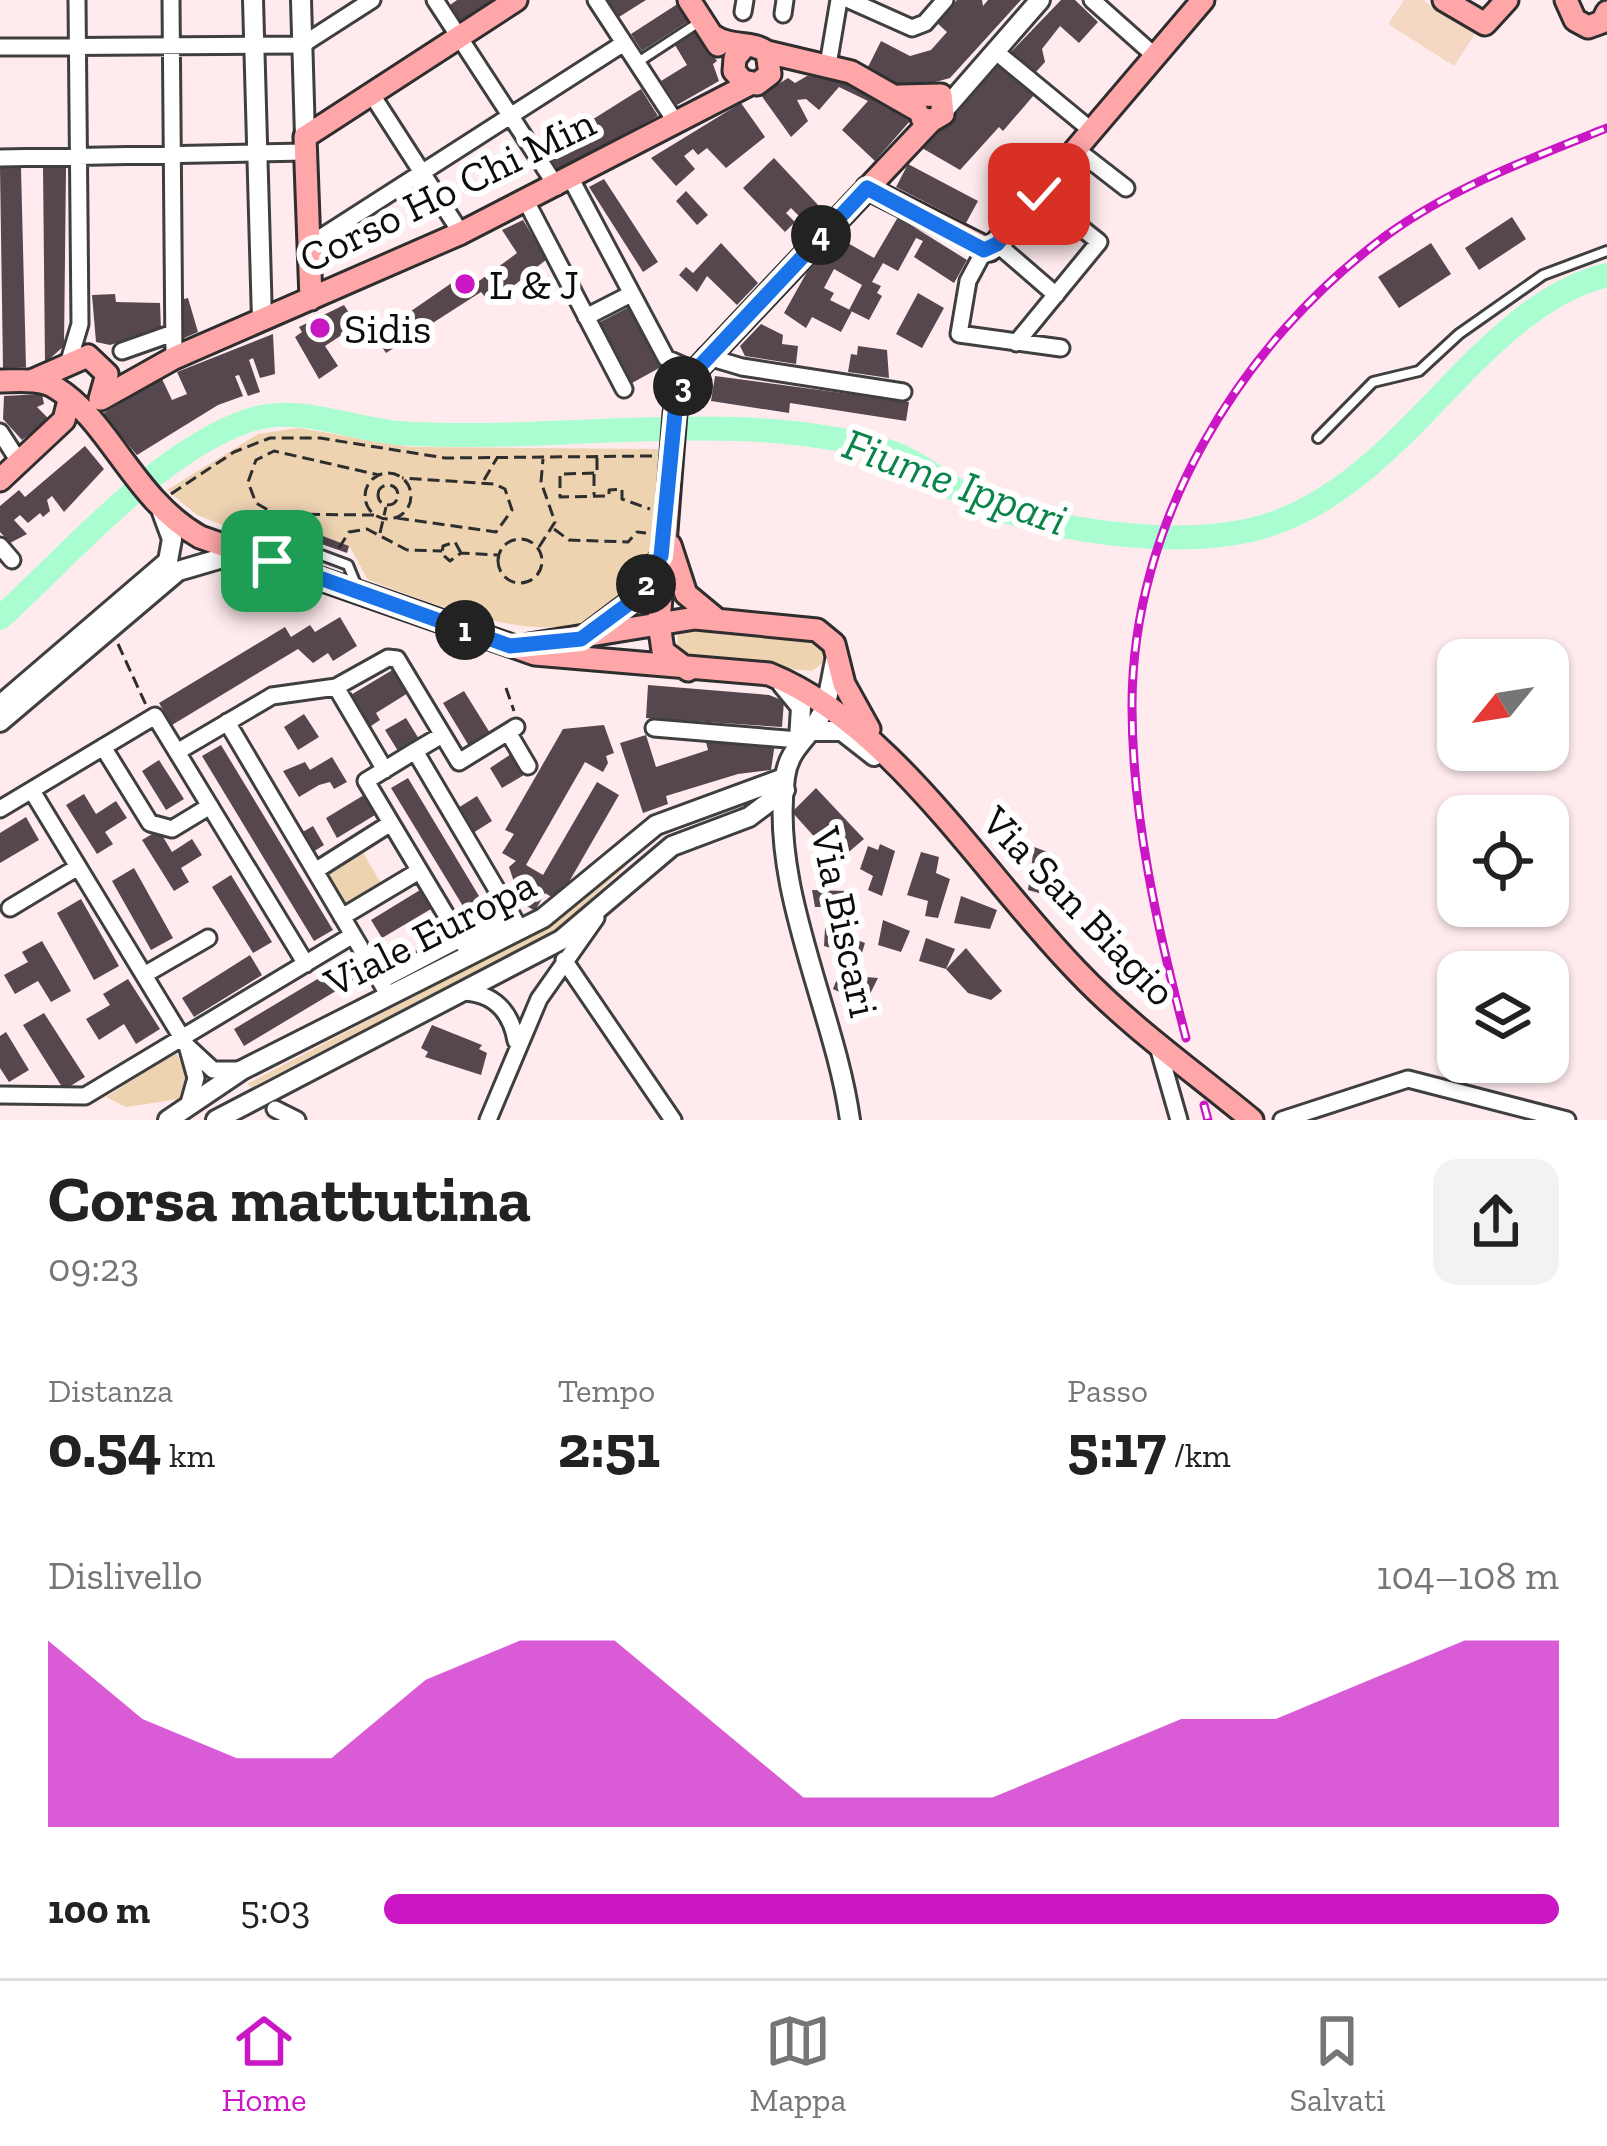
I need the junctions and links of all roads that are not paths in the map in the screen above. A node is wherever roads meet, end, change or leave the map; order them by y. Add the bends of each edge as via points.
1 (77, 0) edge
2 (171, 0) edge
3 (253, 0) edge
4 (301, 0) edge
5 (372, 0) edge
6 (435, 0) edge
7 (517, 0) edge
8 (596, 0) edge
9 (689, 0) edge
10 (838, 0) edge
11 (849, 0) edge
12 (945, 0) edge
13 (1040, 0) edge
14 (1092, 0) edge
15 (1202, 0) edge
16 (1444, 0) edge
17 (1507, 0) edge
18 (1570, 4) edge
19 (1606, 13) edge
20 (707, 28) junction
21 (833, 37) junction
22 (460, 38) junction
23 (624, 43) junction
24 (254, 45) junction
25 (302, 45) junction
26 (77, 46) junction
27 (170, 46) junction
28 (0, 47) edge
29 (995, 51) junction
30 (1155, 56) junction
31 (637, 63) junction
32 (764, 63) junction
33 (828, 65) junction
34 (372, 95) junction
35 (922, 109) junction
36 (510, 116) junction
37 (675, 121) junction
38 (1092, 131) junction
39 (305, 145) junction
40 (1077, 149) junction
41 (257, 153) junction
42 (172, 155) junction
43 (79, 157) junction
44 (0, 158) edge
45 (422, 172) junction
46 (564, 183) junction
47 (867, 188) junction
48 (1126, 188) dead end
49 (1039, 194) junction
50 (526, 201) junction
51 (461, 233) junction
52 (309, 245) junction
53 (991, 247) junction
54 (1607, 251) edge
55 (631, 294) junction
56 (1056, 295) junction
57 (311, 299) junction
58 (586, 317) junction
59 (262, 320) junction
60 (173, 333) junction
61 (1016, 343) junction
62 (1061, 348) dead end
63 (122, 351) dead end
64 (173, 358) junction
65 (100, 362) junction
66 (66, 363) junction
67 (699, 363) junction
68 (0, 381) edge
69 (31, 381) junction
70 (624, 388) dead end
71 (903, 392) dead end
72 (85, 408) junction
73 (0, 432) edge
74 (58, 436) junction
75 (1318, 438) dead end
76 (20, 463) junction
77 (0, 480) edge
78 (162, 505) junction
79 (663, 509) junction
80 (200, 537) junction
81 (0, 546) edge
82 (657, 549) junction
83 (244, 551) junction
84 (12, 560) dead end
85 (173, 566) junction
86 (659, 623) junction
87 (728, 625) junction
88 (581, 639) junction
89 (510, 646) junction
90 (836, 659) junction
91 (689, 670) junction
92 (769, 674) junction
93 (337, 687) junction
94 (826, 703) junction
95 (0, 705) edge
96 (0, 722) edge
97 (227, 722) junction
98 (654, 728) dead end
99 (442, 735) junction
100 (804, 735) junction
101 (104, 747) junction
102 (416, 751) junction
103 (177, 752) junction
104 (528, 766) dead end
105 (385, 770) junction
106 (784, 784) junction
107 (912, 785) junction
108 (32, 791) junction
109 (210, 806) junction
110 (1, 809) edge
111 (748, 818) junction
112 (391, 823) junction
113 (787, 829) junction
114 (78, 867) junction
115 (315, 871) junction
116 (419, 871) junction
117 (10, 908) dead end
118 (604, 908) junction
119 (342, 917) junction
120 (516, 922) junction
121 (353, 935) junction
122 (208, 938) dead end
123 (464, 946) junction
124 (564, 960) junction
125 (306, 964) junction
126 (144, 975) junction
127 (385, 988) junction
128 (459, 992) junction
129 (1156, 1040) junction
130 (516, 1041) junction
131 (185, 1042) junction
132 (205, 1085) junction
133 (0, 1095) edge
134 (275, 1109) dead end
135 (225, 1115) edge
136 (168, 1120) edge
137 (297, 1120) edge
138 (488, 1120) edge
139 (674, 1120) edge
140 (850, 1120) edge
141 (1179, 1120) edge
142 (1252, 1120) edge
143 (1282, 1120) edge
144 (1567, 1120) edge

1 - 26 street
2 - 27 street
3 - 24 street
4 - 25 street
5 - 25 street
6 - 22 street
7 - 22 main road
8 - 23 street
9 - 20 main road
10 - 21 street
11 - 12 street via 912,28
13 - 29 street
14 - 30 street
15 - 30 main road
16 - 17 main road via 1485,24
18 - 19 main road via 1588,27
20 - 31 lane
20 - 32 main road
21 - 32 street
21 - 33 street
22 - 34 main road
22 - 36 street
23 - 31 street
23 - 36 street
24 - 25 street
24 - 27 street
24 - 41 street
25 - 39 street
26 - 27 street
26 - 28 street
26 - 43 street
27 - 42 street
29 - 35 street via 965,83
29 - 38 street
30 - 38 main road
31 - 37 street
32 - 33 main road
32 - 37 main road, Corso Ho Chi Min
33 - 35 main road
34 - 39 main road
34 - 45 street
35 - 47 main road
36 - 45 street
36 - 46 street
37 - 46 main road, Corso Ho Chi Min
38 - 40 main road
39 - 41 street
39 - 52 main road
40 - 48 street
40 - 49 main road
41 - 42 street
41 - 59 street
42 - 43 street
42 - 60 street
43 - 44 street
43 - 66 street via 80,325
45 - 51 street
45 - 52 street
46 - 50 main road, Corso Ho Chi Min
46 - 55 street
47 - 53 main road
47 - 67 main road
49 - 53 main road
49 - 56 street via 1099,242
50 - 51 main road, Corso Ho Chi Min
50 - 58 street
51 - 57 main road, Corso Ho Chi Min
52 - 57 main road
53 - 56 street
53 - 61 street via 968,281 959,334
54 - 75 lane via 1543,275 1419,371 1373,382
55 - 58 street
55 - 67 street via 667,358
56 - 61 street
57 - 59 main road, Corso Ho Chi Min
58 - 70 street
59 - 64 main road, Corso Ho Chi Min
60 - 63 street
60 - 64 street
61 - 62 street
64 - 65 main road via 123,368
64 - 72 main road
65 - 66 main road via 88,356
65 - 72 main road via 108,380
66 - 69 main road
66 - 72 main road
67 - 71 street
67 - 79 main road via 675,413
68 - 69 main road
69 - 72 main road
72 - 74 main road
72 - 74 main road via 79,431
72 - 76 main road
72 - 78 main road
73 - 76 street
74 - 76 main road
76 - 77 main road
78 - 80 main road
78 - 85 street
79 - 82 main road
79 - 87 main road via 679,580 697,605
80 - 83 main road
80 - 85 street
81 - 84 street
82 - 86 main road
82 - 88 main road via 631,602
83 - 85 street
83 - 89 main road
85 - 95 street
85 - 96 street
86 - 87 main road via 695,618
86 - 88 main road
86 - 91 main road via 663,651
87 - 90 main road via 817,630 830,638
88 - 89 main road
89 - 91 main road
90 - 92 main road via 818,679
90 - 94 street, Via Biscari
90 - 107 main road via 858,711
91 - 92 main road
92 - 94 main road
92 - 100 street via 801,707
93 - 97 street via 272,696
93 - 99 street via 397,659
93 - 105 street
94 - 100 street, Via Biscari
94 - 107 main road
97 - 103 street
97 - 115 street
98 - 100 street
99 - 102 street
99 - 104 street via 459,762 513,726
100 - 106 street, Via Biscari
100 - 107 street via 842,731
101 - 103 street via 155,716
101 - 108 street
101 - 109 street via 150,823 172,829
102 - 105 street
102 - 120 street
103 - 109 street
105 - 112 street via 366,781
106 - 111 street, Viale Europa
106 - 113 street, Via Biscari
106 - 120 street, Viale Europa via 656,824 568,902
107 - 129 main road, Via San Biagio via 1079,974
108 - 110 street
108 - 114 street
109 - 125 street
111 - 113 street
111 - 118 street, Viale Europa via 672,846
112 - 115 street
112 - 116 street
113 - 140 street, Via Biscari via 796,901
114 - 117 street
114 - 126 street
115 - 119 street
116 - 119 street
116 - 123 street
118 - 124 street
118 - 128 street, Viale Europa via 561,940
119 - 121 street
120 - 123 street, Viale Europa
121 - 125 street
121 - 127 street
122 - 126 street
123 - 127 street, Viale Europa
124 - 130 street
124 - 139 street
125 - 131 street
126 - 131 street
127 - 132 street, Viale Europa
128 - 130 street via 476,992 505,1010
128 - 135 street, Viale Europa
129 - 141 street
129 - 142 main road, Via San Biagio
130 - 138 street
131 - 132 street
131 - 133 street via 85,1096
132 - 135 street
132 - 136 street, Viale Europa
134 - 137 street
143 - 144 street via 1408,1078

